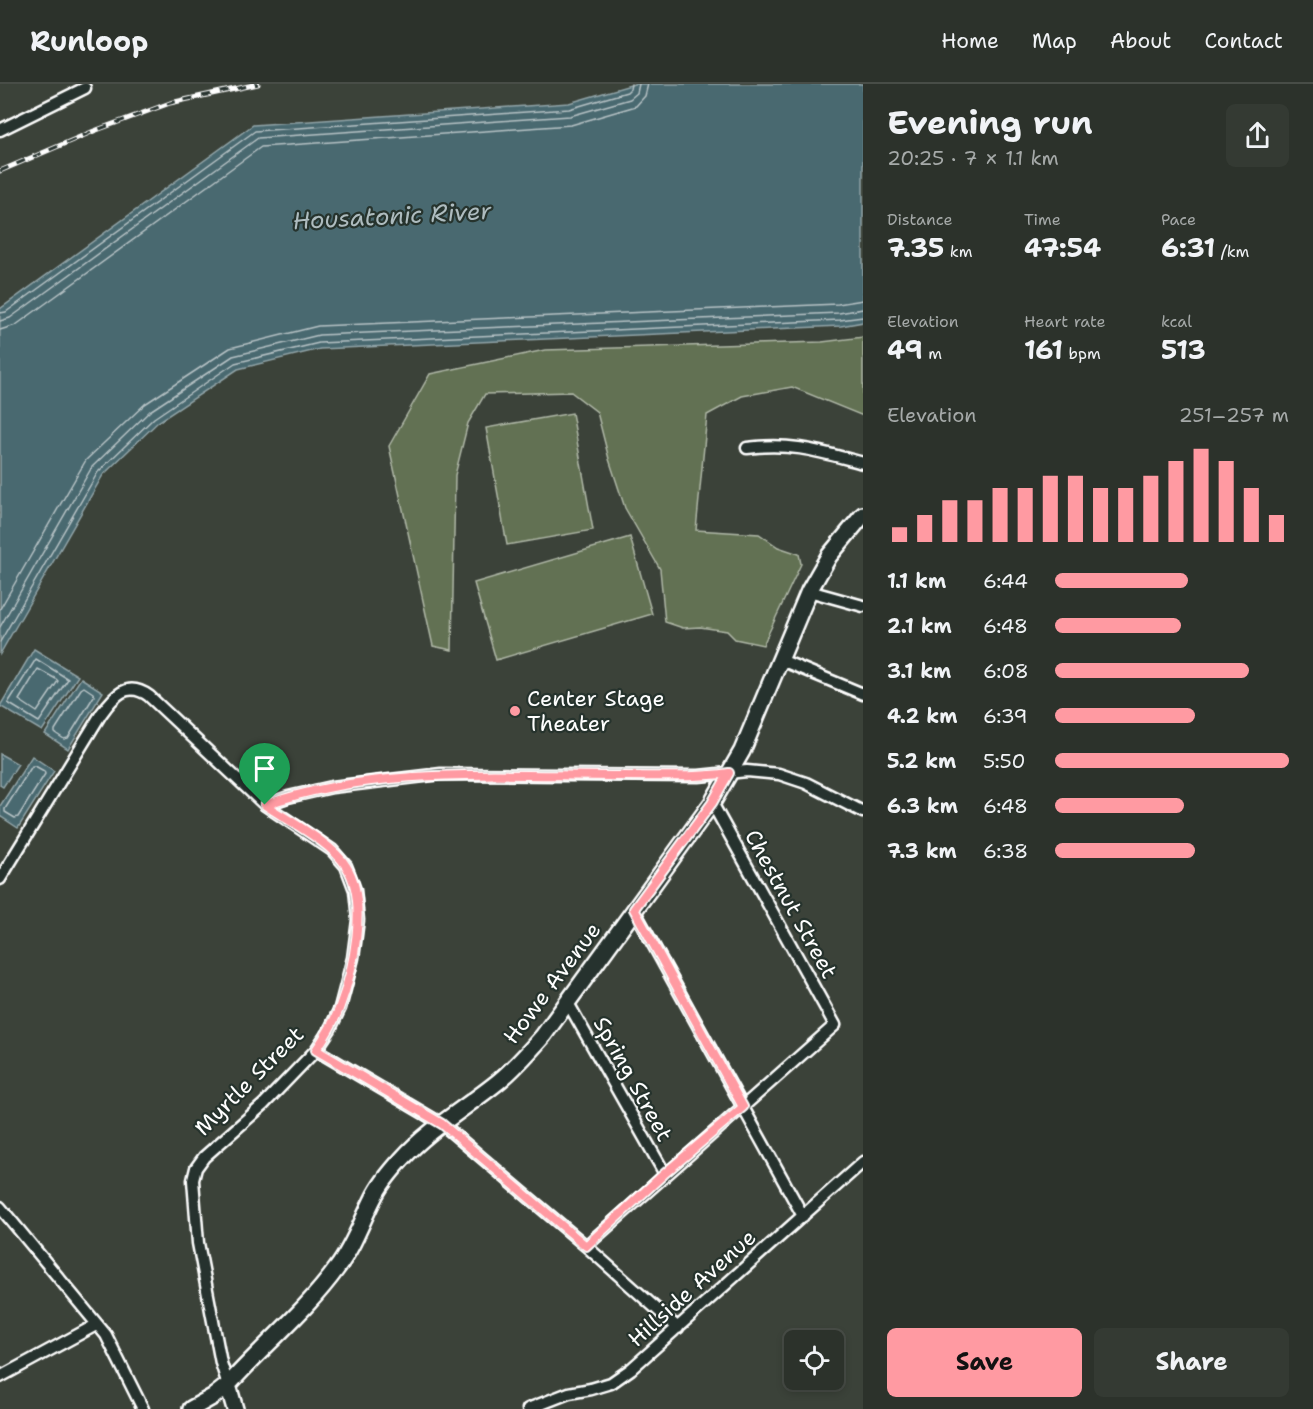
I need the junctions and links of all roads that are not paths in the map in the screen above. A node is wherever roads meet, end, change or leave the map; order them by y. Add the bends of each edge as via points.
1 (85, 88) dead end
2 (0, 130) edge
3 (747, 448) dead end
4 (863, 463) edge
5 (863, 514) edge
6 (809, 591) junction
7 (863, 606) edge
8 (781, 660) junction
9 (863, 694) edge
10 (729, 773) junction
11 (712, 803) junction
12 (265, 805) junction
13 (863, 812) edge
14 (0, 879) edge
15 (634, 909) junction
16 (568, 1003) junction
17 (316, 1050) junction
18 (743, 1107) junction
19 (442, 1124) junction
20 (863, 1162) edge
21 (664, 1174) junction
22 (0, 1208) edge
23 (803, 1216) junction
24 (586, 1246) junction
25 (96, 1325) junction
26 (678, 1328) junction
27 (0, 1377) edge
28 (228, 1385) junction
29 (143, 1409) edge
30 (191, 1409) edge
31 (235, 1409) edge
32 (528, 1409) edge

1 - 2 street
3 - 4 street via 774,444
5 - 6 main road, Howe Avenue via 829,556
6 - 7 street
6 - 8 main road, Howe Avenue
8 - 9 street
8 - 10 main road, Howe Avenue
10 - 11 main road, Howe Avenue
10 - 12 street via 441,774 332,788
10 - 13 street via 779,774
11 - 15 main road, Howe Avenue
11 - 18 street, Chestnut Street via 836,1025
12 - 14 street, Myrtle Street via 149,696 130,688 110,701
12 - 17 street, Myrtle Street via 332,850 346,866 355,890 355,950 340,1008
15 - 16 main road, Howe Avenue
15 - 18 street
16 - 19 main road, Howe Avenue via 525,1057
16 - 21 street, Spring Street
17 - 19 street
17 - 28 street, Myrtle Street via 196,1168 198,1243
18 - 21 street
18 - 23 street
19 - 24 street
19 - 28 main road, Howe Avenue via 387,1176 337,1268
20 - 23 street, Hillside Avenue
21 - 24 street
22 - 25 street
23 - 26 street, Hillside Avenue
24 - 26 street
25 - 27 street
25 - 29 street via 106,1335
26 - 32 street, Hillside Avenue via 611,1383 569,1393
28 - 30 main road, Howe Avenue
28 - 31 main road, Myrtle Street

